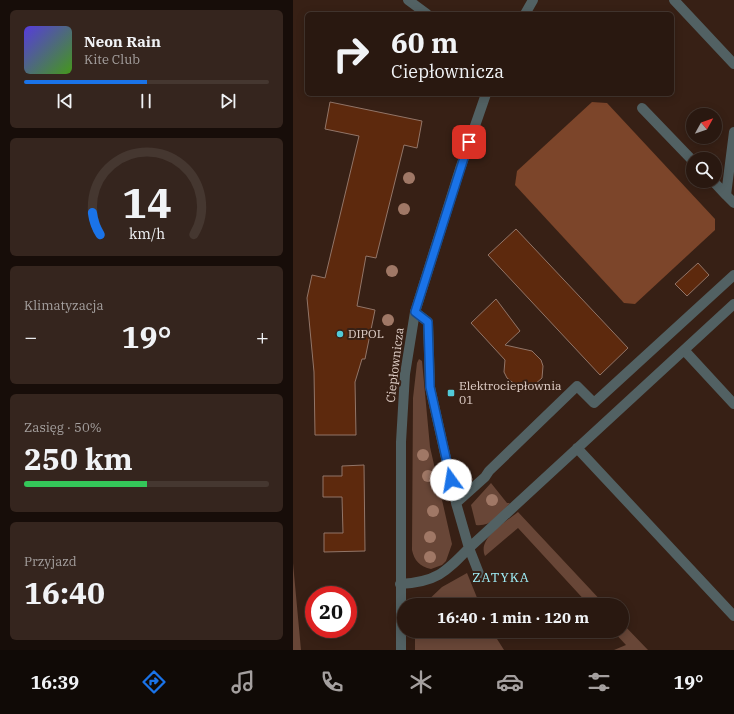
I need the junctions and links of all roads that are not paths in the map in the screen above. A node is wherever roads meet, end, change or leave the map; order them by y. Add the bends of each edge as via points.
1 (408, 0) edge
2 (533, 0) edge
3 (674, 0) edge
4 (424, 12) edge
5 (526, 12) edge
6 (734, 64) edge
7 (484, 96) edge
8 (642, 108) dead end
9 (734, 132) edge
10 (686, 154) edge
11 (720, 188) edge
12 (726, 194) junction
13 (734, 203) edge
14 (734, 275) edge
15 (734, 304) edge
16 (415, 312) junction
17 (684, 350) junction
18 (734, 404) edge
19 (577, 448) junction
20 (456, 503) junction
21 (469, 548) junction
22 (480, 576) dead end
23 (400, 584) junction
24 (734, 616) edge
25 (401, 650) edge

1 - 4 street
2 - 5 street
3 - 6 street
7 - 16 street, Ciepłownicza
8 - 10 street
9 - 12 street
11 - 12 street
12 - 13 street
14 - 20 street via 594,403 577,386
15 - 17 street
16 - 20 street via 428,322 430,387
16 - 23 street, Ciepłownicza via 405,374 401,435
17 - 18 street
17 - 19 street
19 - 21 street
19 - 24 street
20 - 21 street
21 - 22 street
21 - 23 street via 439,576 417,583
23 - 25 street, Ciepłownicza

